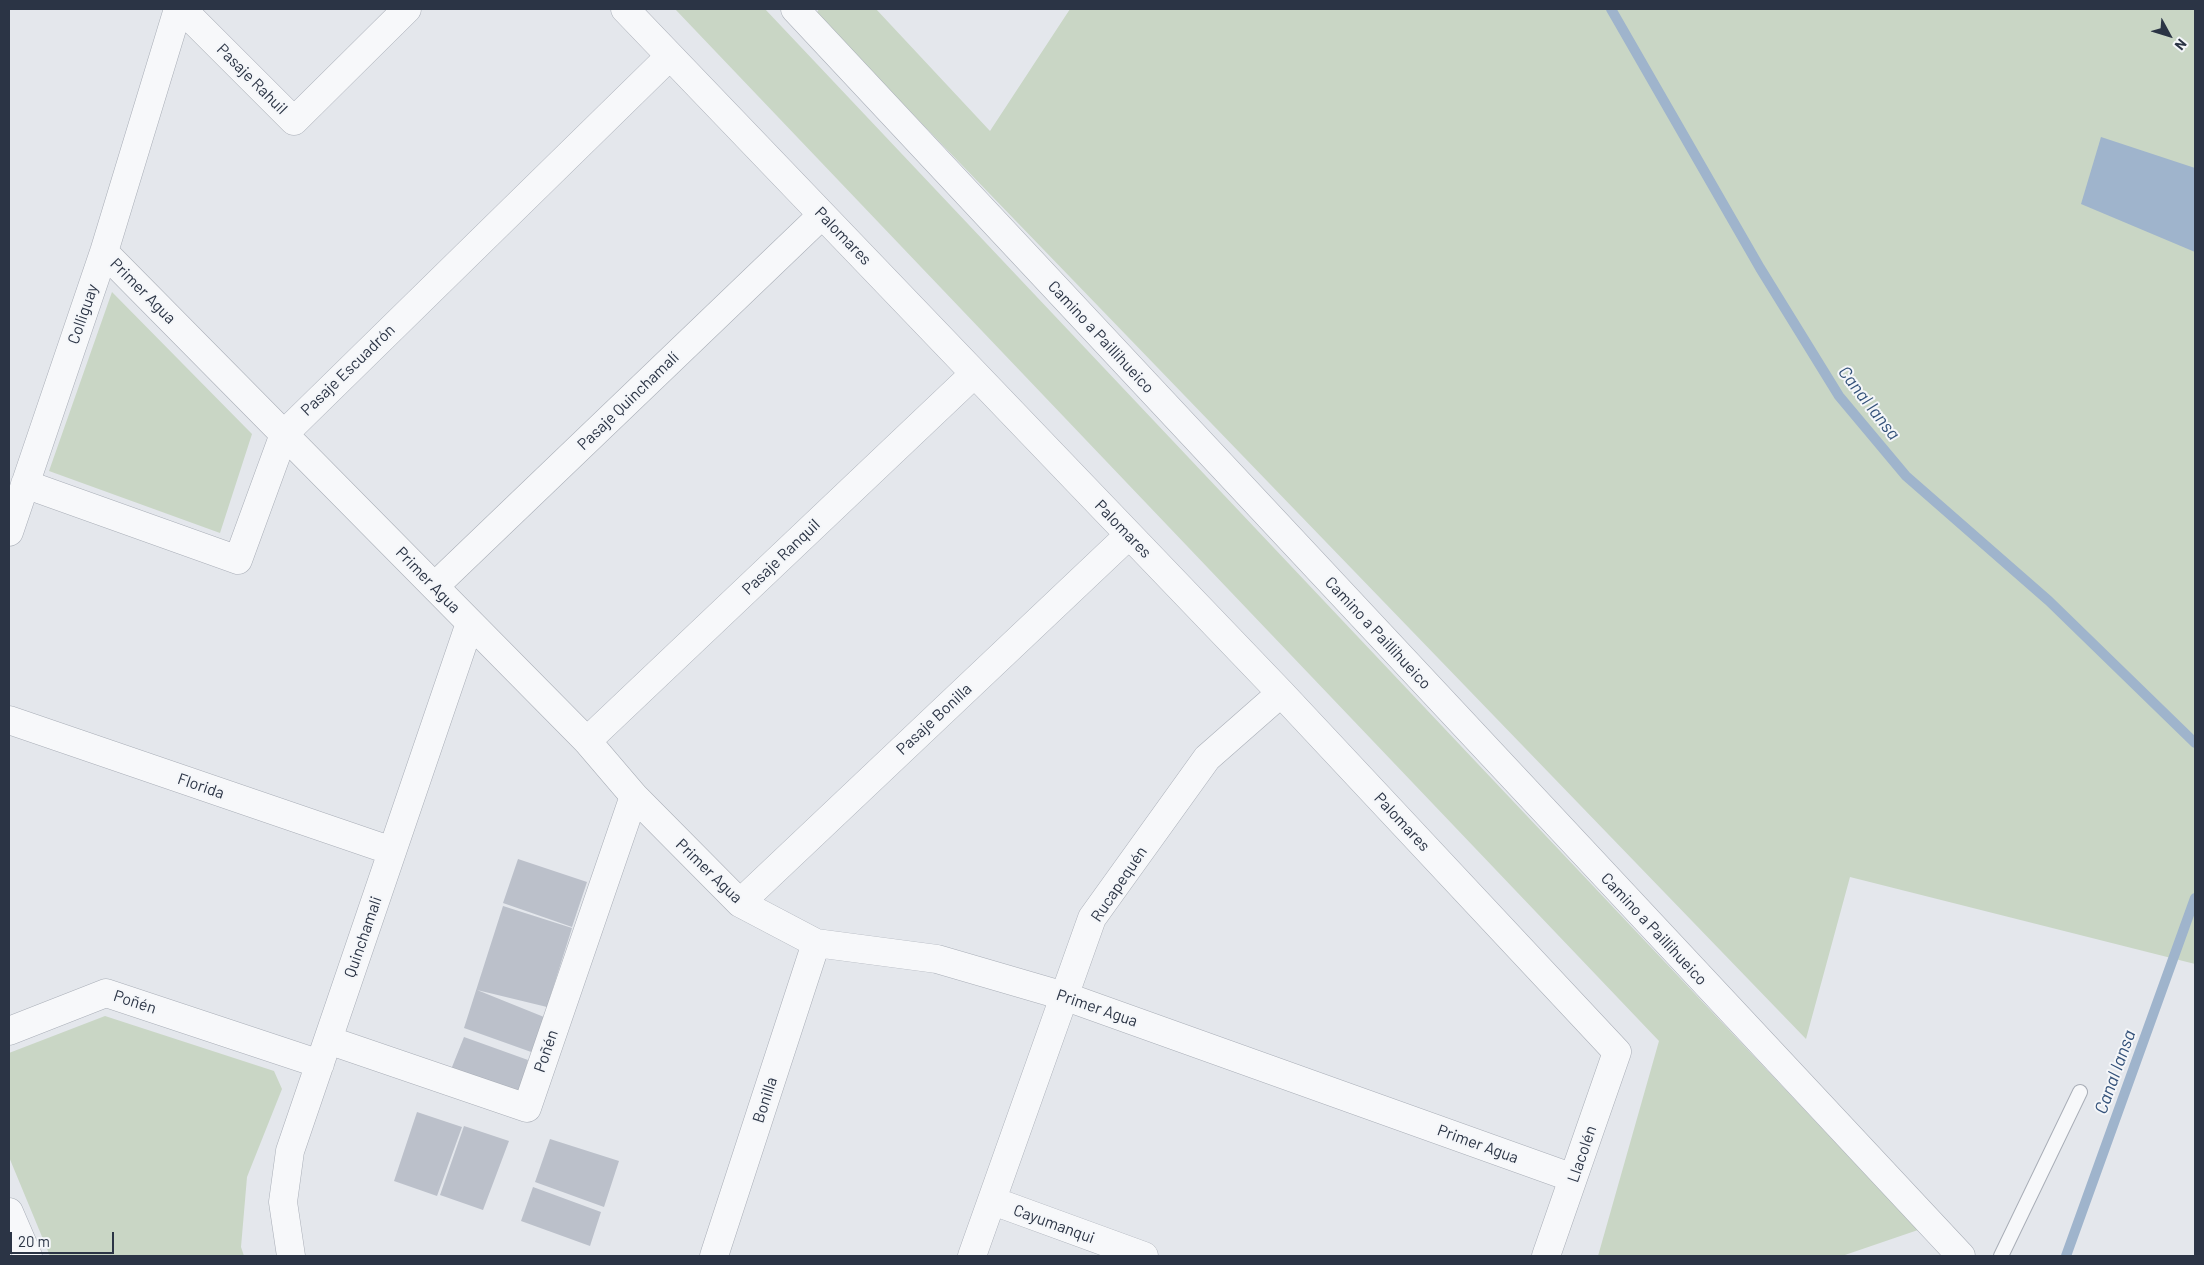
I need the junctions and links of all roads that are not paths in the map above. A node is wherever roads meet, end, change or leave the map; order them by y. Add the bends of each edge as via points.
1 (178, 9) edge
2 (182, 9) edge
3 (408, 9) edge
4 (625, 9) edge
5 (795, 9) edge
6 (670, 56) junction
7 (822, 215) junction
8 (104, 252) junction
9 (974, 374) junction
10 (284, 434) junction
11 (25, 484) junction
12 (9, 532) edge
13 (1129, 535) junction
14 (435, 586) junction
15 (470, 623) junction
16 (1281, 693) junction
17 (9, 720) edge
18 (587, 741) junction
19 (634, 796) junction
20 (392, 851) junction
21 (740, 903) junction
22 (816, 944) junction
23 (1064, 996) junction
24 (9, 1031) edge
25 (324, 1052) junction
26 (1617, 1052) joint
27 (2080, 1092) dead end
28 (1573, 1178) junction
29 (993, 1201) junction
30 (9, 1212) edge
31 (28, 1256) edge
32 (291, 1256) edge
33 (714, 1256) edge
34 (972, 1256) edge
35 (1144, 1256) edge
36 (1546, 1256) edge
37 (1961, 1256) edge
38 (2001, 1256) edge

1 - 8 street, Colliguay
2 - 3 street, Pasaje Rahuil via 294,121
4 - 6 street, Palomares
5 - 37 street, Camino a Paillihueico
6 - 7 street, Palomares
6 - 10 street, Pasaje Escuadrón
7 - 9 street, Palomares
7 - 14 street, Pasaje Quinchamalí
8 - 10 street, Primer Agua
8 - 11 street, Colliguay
9 - 13 street, Palomares
9 - 18 street, Pasaje Ranquil
10 - 11 street, Pasaje Escuadrón via 238,560
10 - 14 street, Primer Agua
11 - 12 street, Colliguay
13 - 16 street, Palomares
13 - 21 street, Pasaje Bonilla
14 - 15 street, Primer Agua
15 - 18 street, Primer Agua
15 - 20 street, Quinchamali
16 - 23 street, Rucapequén via 1207,758 1092,918
16 - 26 street, Palomares
17 - 20 street, Florida
18 - 19 street, Primer Agua
19 - 21 street, Primer Agua
19 - 25 street, Poñén via 527,1108
20 - 25 street, Quinchamali
21 - 22 street, Primer Agua
22 - 23 street, Primer Agua via 937,959
22 - 33 street, Bonilla
23 - 28 street, Primer Agua
23 - 29 street, Rucapequén
24 - 25 street, Poñén via 106,993
25 - 32 street, Quinchamali via 290,1151 283,1202
26 - 28 street, Llacolén
27 - 38 lane
28 - 36 street, Llacolén
29 - 34 street, Rucapequén
29 - 35 street, Cayumanqui
30 - 31 street

